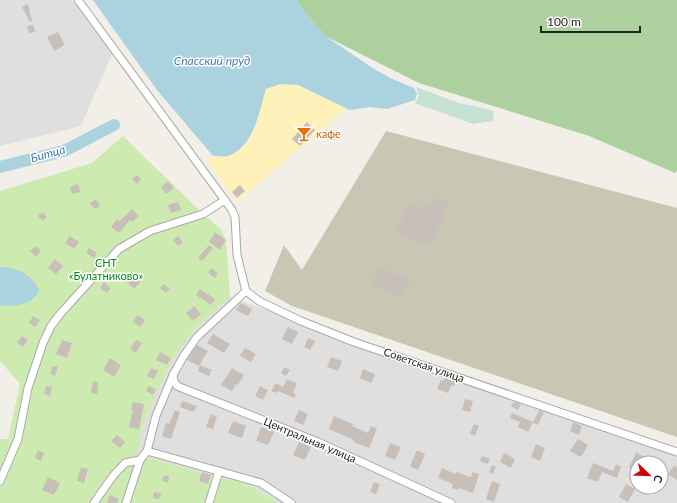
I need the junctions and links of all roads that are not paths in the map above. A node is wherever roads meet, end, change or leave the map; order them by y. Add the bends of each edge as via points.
1 (78, 0) edge
2 (225, 200) junction
3 (246, 291) junction
4 (173, 375) junction
5 (147, 451) junction
6 (677, 452) edge
7 (140, 460) junction
8 (219, 471) junction
9 (0, 481) edge
10 (286, 502) edge
11 (94, 503) edge
12 (126, 503) edge
13 (209, 503) edge
14 (451, 503) edge

1 - 2 street
2 - 3 street via 235,217 237,256
2 - 9 street via 203,214 150,231 119,249 61,313 43,343 28,388 18,439
3 - 4 street via 197,337
3 - 6 street, Советская улица via 259,301 287,315 354,342
4 - 5 street via 156,416
4 - 14 street, Центральная улица via 178,386 318,442
5 - 7 street
5 - 8 street
7 - 11 street via 125,463
7 - 12 street
8 - 10 street via 261,484
8 - 13 street

